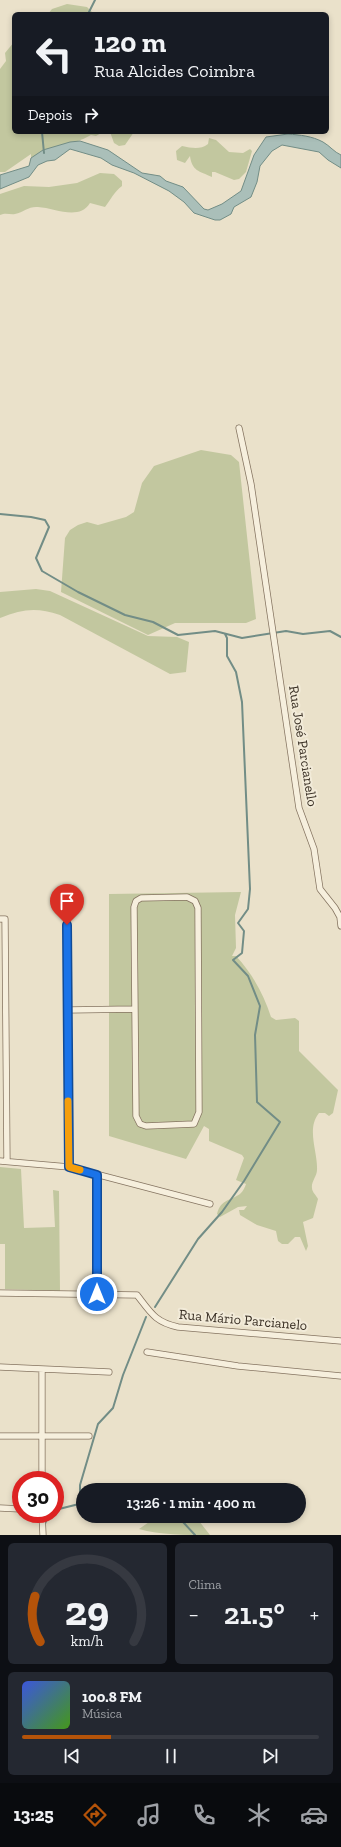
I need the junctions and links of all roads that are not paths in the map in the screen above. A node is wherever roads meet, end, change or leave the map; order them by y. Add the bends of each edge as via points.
1 (238, 428) dead end
2 (67, 897) dead end
3 (2, 919) edge
4 (341, 926) edge
5 (134, 1008) junction
6 (68, 1010) junction
7 (3, 1069) edge
8 (0, 1161) edge
9 (7, 1161) junction
10 (69, 1167) junction
11 (97, 1175) junction
12 (210, 1204) dead end
13 (0, 1293) edge
14 (97, 1294) junction
15 (341, 1341) edge
16 (147, 1352) dead end
17 (0, 1368) edge
18 (42, 1369) junction
19 (109, 1372) dead end
20 (341, 1376) edge
21 (0, 1436) edge
22 (42, 1436) junction
23 (89, 1436) dead end
24 (42, 1471) edge
25 (0, 1508) edge
26 (12, 1509) edge
27 (42, 1523) edge
28 (42, 1535) edge

1 - 4 street, Rua José Parcianello via 251,484 300,808 314,849 320,889 335,908
2 - 6 street
3 - 7 street
5 - 5 street via 136,1116 140,1124 194,1124 199,1112 198,908 195,901 187,897 141,898 136,901
5 - 6 street
6 - 10 street
7 - 9 street
8 - 9 street
9 - 10 street
10 - 11 street
11 - 12 street
11 - 14 street
13 - 14 street, Rua Mário Parcianelo
14 - 15 street, Rua Mário Parcianelo via 137,1295 164,1324 178,1327
16 - 20 street via 238,1366
17 - 18 street
18 - 19 street
18 - 22 street
21 - 22 street
22 - 23 street
22 - 24 street
25 - 26 street
27 - 28 street

